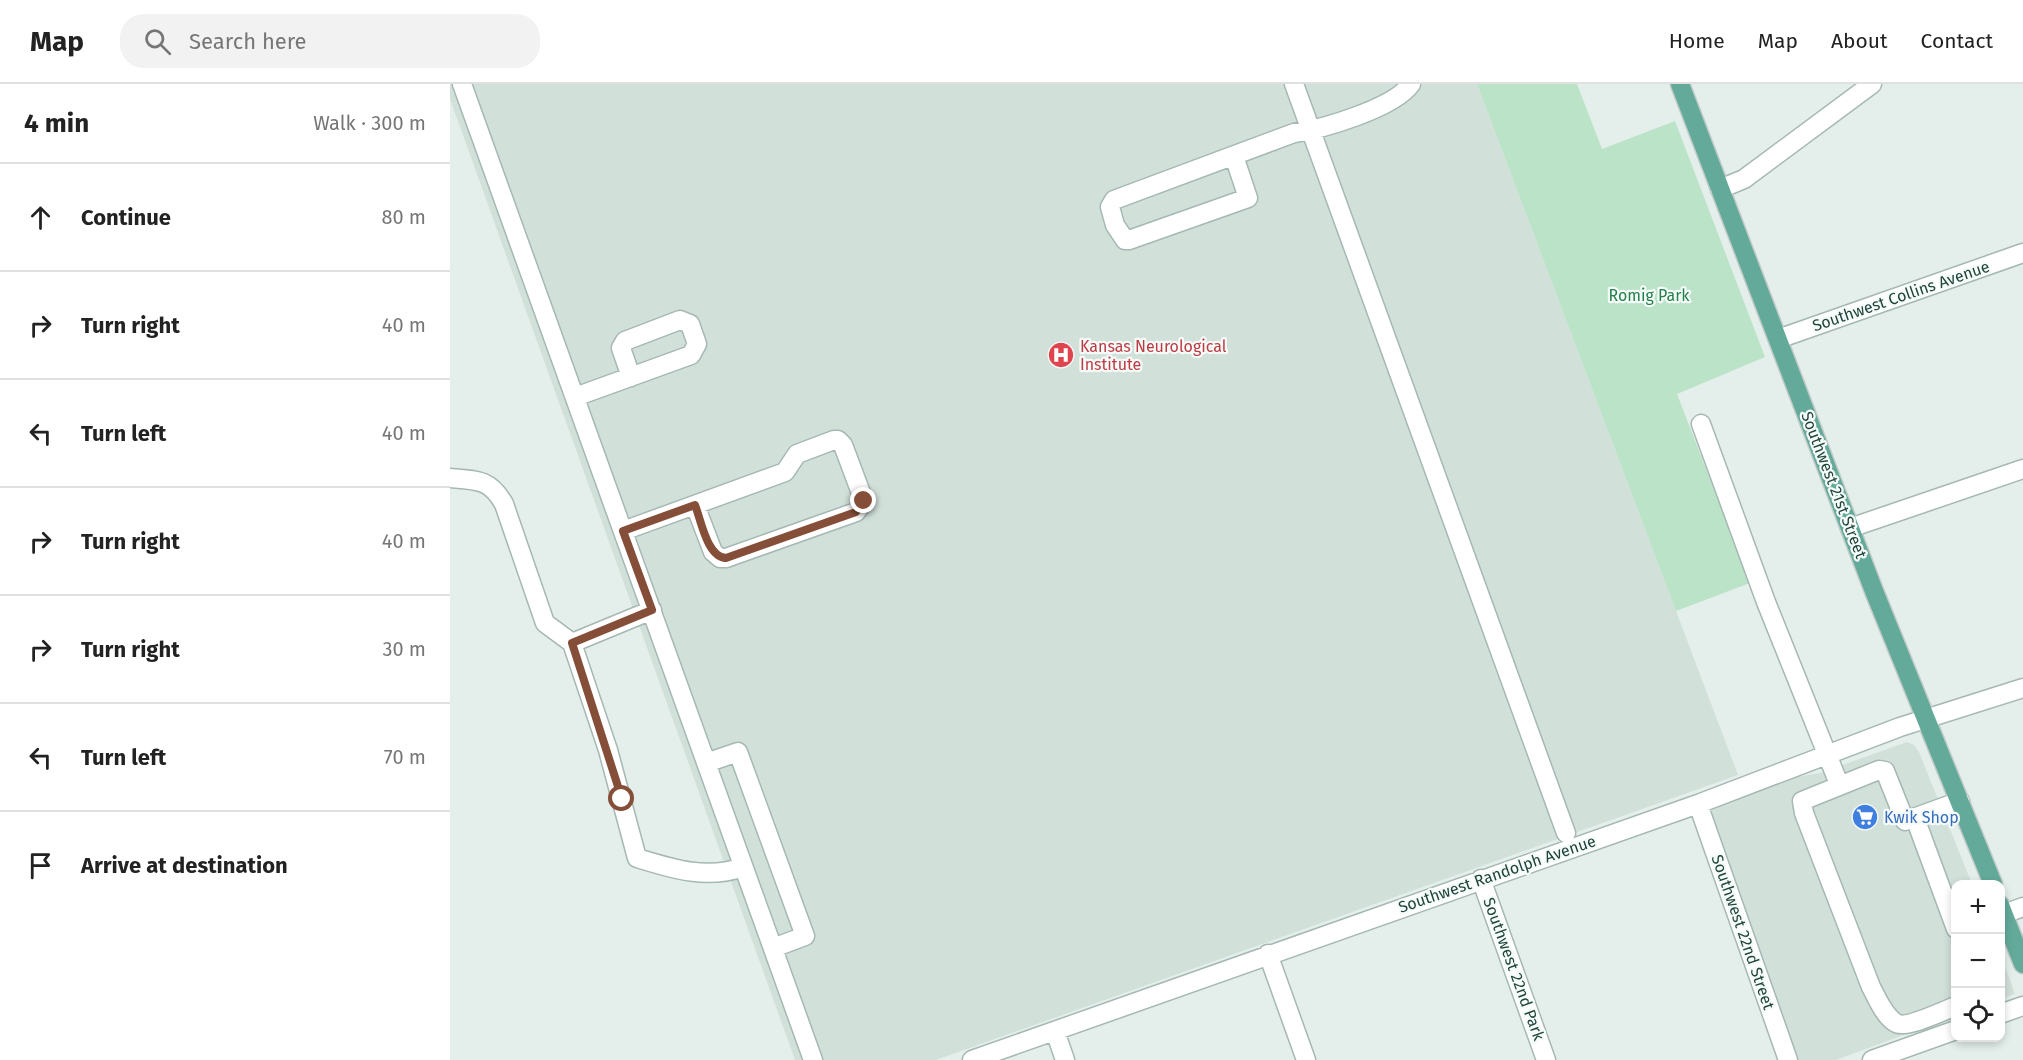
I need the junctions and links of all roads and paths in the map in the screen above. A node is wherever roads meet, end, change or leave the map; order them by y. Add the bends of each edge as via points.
1 (462, 84) edge
2 (1294, 84) edge
3 (1411, 84) edge
4 (1680, 84) edge
5 (1872, 84) edge
6 (1311, 131) junction
7 (1234, 156) junction
8 (1720, 189) junction
9 (2023, 252) edge
10 (1778, 339) junction
11 (630, 377) dead end
12 (575, 397) junction
13 (1701, 424) dead end
14 (2023, 469) edge
15 (450, 478) edge
16 (695, 505) junction
17 (1850, 528) junction
18 (623, 531) junction
19 (652, 610) junction
20 (572, 643) junction
21 (2023, 688) edge
22 (1927, 719) junction
23 (1827, 755) junction
24 (706, 763) junction
25 (1839, 784) junction
26 (1960, 801) junction
27 (1698, 804) junction
28 (1915, 818) junction
29 (1566, 833) dead end
30 (743, 867) junction
31 (1481, 879) junction
32 (1991, 880) edge
33 (2023, 908) edge
34 (1951, 915) edge
35 (2005, 917) edge
36 (2005, 923) edge
37 (773, 948) junction
38 (1268, 954) junction
39 (2023, 964) edge
40 (2023, 1006) edge
41 (1951, 1008) edge
42 (2005, 1013) edge
43 (1055, 1031) junction
44 (1951, 1032) edge
45 (813, 1060) edge
46 (972, 1060) edge
47 (1065, 1060) edge
48 (1306, 1060) edge
49 (1546, 1060) edge
50 (1788, 1060) edge
51 (1872, 1060) edge

1 - 12 street
2 - 6 street
3 - 6 street via 1389,102
4 - 8 main road, Southwest 21st Street
5 - 8 street via 1744,179
6 - 7 street via 1294,133
6 - 29 street
7 - 7 street via 1114,200 1110,207 1125,240 1248,198
8 - 10 main road, Southwest 21st Street
9 - 10 street, Southwest Collins Avenue
10 - 17 main road, Southwest 21st Street
11 - 12 street
12 - 18 street
13 - 23 street
14 - 17 street
15 - 20 street via 478,480 495,489 504,504 545,622
16 - 16 street via 786,472 797,454 838,440 864,501 856,512 726,558 713,552
16 - 18 street
17 - 22 main road, Southwest 21st Street
18 - 19 street
19 - 20 street
19 - 24 street
20 - 30 street via 608,750 637,858 704,874 727,873
21 - 22 street, Southwest Randolph Avenue
22 - 23 street, Southwest Randolph Avenue
22 - 26 main road, Southwest 21st Street
23 - 25 street
23 - 27 street, Southwest Randolph Avenue
24 - 30 street
24 - 37 street via 738,752 805,936
25 - 28 street via 1885,771 1905,821
25 - 41 street via 1807,797 1803,804 1871,987 1885,1012 1898,1024
26 - 28 street
26 - 32 main road, Southwest 21st Street
27 - 31 street, Southwest Randolph Avenue
27 - 50 street, Southwest 22nd Street
28 - 34 street
30 - 37 street
31 - 38 street, Southwest Randolph Avenue
31 - 49 street, Southwest 22nd Park
33 - 35 street
36 - 39 main road
37 - 45 street
38 - 43 street, Southwest Randolph Avenue
38 - 48 street
40 - 42 street
43 - 46 street, Southwest Randolph Avenue
43 - 47 street
44 - 51 street

